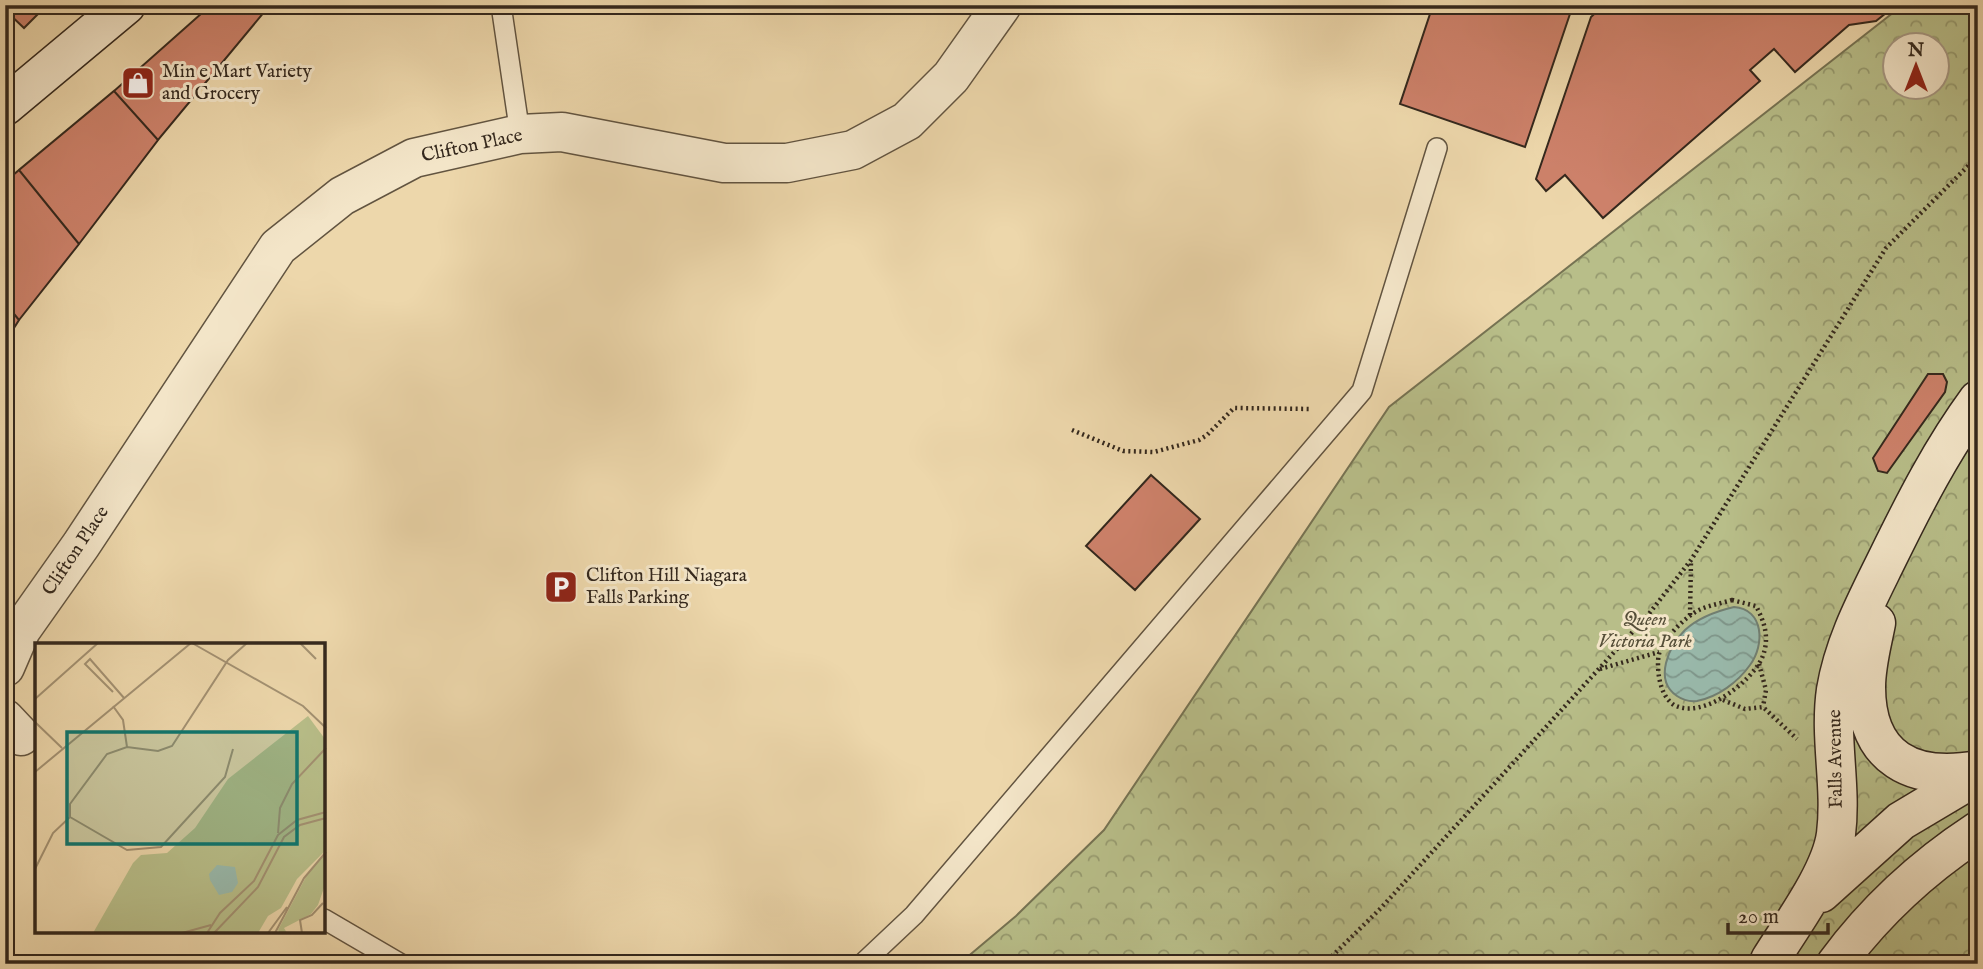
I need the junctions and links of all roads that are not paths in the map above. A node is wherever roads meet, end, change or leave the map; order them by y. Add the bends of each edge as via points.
1 (126, 5) edge
2 (501, 5) edge
3 (1002, 5) edge
4 (5, 106) edge
5 (520, 134) junction
6 (1437, 148) dead end
7 (1978, 400) edge
8 (1890, 552) junction
9 (5, 667) edge
10 (1978, 772) edge
11 (1978, 831) edge
12 (326, 920) edge
13 (1769, 962) edge
14 (401, 964) edge
15 (862, 964) edge
16 (1836, 964) edge

1 - 4 main road
2 - 5 lane
3 - 5 main road, Clifton Place via 951,77 907,121 853,150 788,163 724,163 562,132
5 - 9 main road, Clifton Place via 414,158 342,196 278,247 21,630
6 - 15 lane via 1362,391 914,915
7 - 8 main road, Falls Avenue via 1943,451
8 - 10 main road, Falls Avenue via 1866,687 1878,738 1893,759 1916,771
8 - 13 main road, Falls Avenue via 1853,628 1836,690 1836,836 1829,859
10 - 13 main road via 1901,821 1844,870
11 - 16 main road via 1903,888
12 - 14 lane

